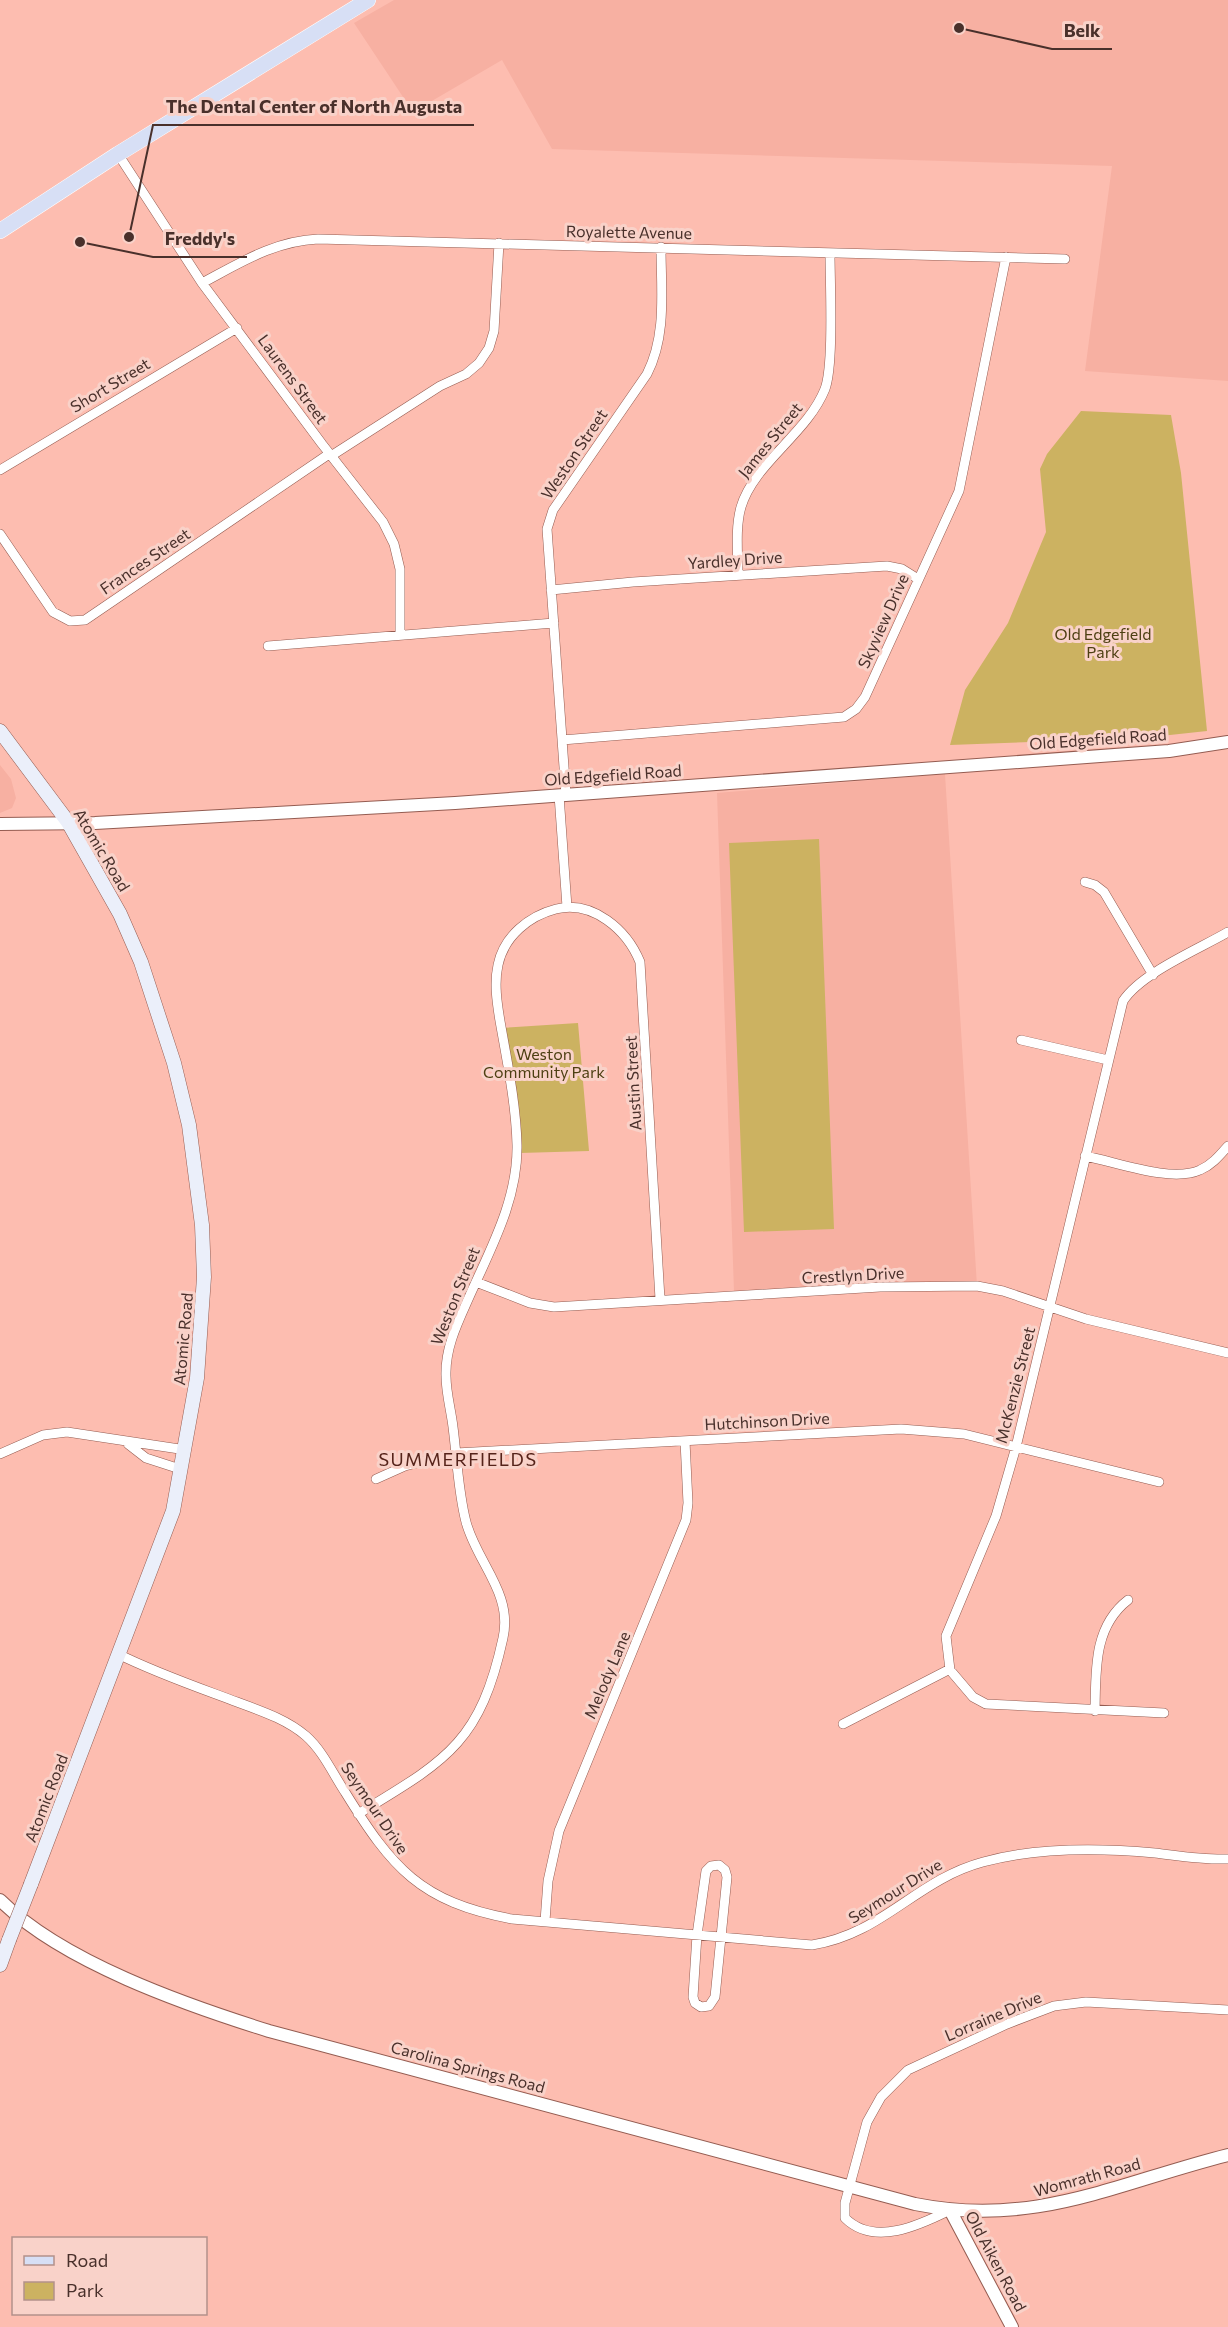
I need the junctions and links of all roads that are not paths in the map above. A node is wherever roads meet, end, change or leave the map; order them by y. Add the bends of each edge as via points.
1 (368, 0) edge
2 (118, 154) junction
3 (0, 231) edge
4 (499, 243) junction
5 (661, 248) junction
6 (830, 253) junction
7 (1006, 257) junction
8 (1065, 259) dead end
9 (202, 283) junction
10 (237, 327) junction
11 (330, 455) junction
12 (0, 470) edge
13 (0, 534) edge
14 (738, 575) junction
15 (918, 579) junction
16 (551, 590) junction
17 (554, 623) junction
18 (400, 635) junction
19 (268, 646) dead end
20 (0, 731) edge
21 (562, 740) junction
22 (1228, 742) edge
23 (562, 795) junction
24 (68, 822) junction
25 (0, 824) edge
26 (1085, 882) dead end
27 (567, 907) junction
28 (1228, 932) edge
29 (1153, 975) junction
30 (1021, 1040) dead end
31 (1108, 1059) junction
32 (1228, 1146) edge
33 (1085, 1156) junction
34 (476, 1282) junction
35 (660, 1299) junction
36 (1049, 1309) junction
37 (1228, 1353) edge
38 (685, 1441) junction
39 (122, 1442) junction
40 (1016, 1447) junction
41 (186, 1450) junction
42 (456, 1453) junction
43 (0, 1454) edge
44 (180, 1469) junction
45 (376, 1479) dead end
46 (1159, 1482) dead end
47 (1128, 1600) dead end
48 (118, 1654) junction
49 (950, 1669) junction
50 (1095, 1711) junction
51 (1164, 1713) dead end
52 (843, 1724) dead end
53 (358, 1814) junction
54 (1228, 1859) edge
55 (0, 1900) edge
56 (546, 1921) junction
57 (697, 1935) junction
58 (719, 1937) junction
59 (0, 1965) edge
60 (1228, 2010) edge
61 (1228, 2155) edge
62 (850, 2187) junction
63 (950, 2210) junction
64 (1012, 2327) edge

1 - 2 main road
2 - 3 main road
2 - 9 street, Laurens Street
4 - 5 street, Royalette Avenue
4 - 9 street, Royalette Avenue via 304,240 267,249
4 - 11 street, Frances Street via 494,331 479,363
5 - 6 street, Royalette Avenue
5 - 16 street, Weston Street via 661,331 657,353 647,374 553,510 547,537
6 - 7 street, Royalette Avenue
6 - 14 street, James Street via 826,386 807,420 744,498 739,518
7 - 8 street, Royalette Avenue
7 - 15 street, Skyview Drive via 959,491
9 - 10 street, Laurens Street
10 - 11 street, Laurens Street
10 - 12 street, Short Street
11 - 13 street, Frances Street via 84,620 70,621 53,612
11 - 18 street, Laurens Street via 383,522 394,544 400,569
14 - 15 street, Yardley Drive via 887,566 903,568
14 - 16 street, Yardley Drive
15 - 21 street, Skyview Drive via 865,698 844,717
16 - 17 street, Weston Street
17 - 18 street
17 - 21 street, Weston Street
18 - 19 street
20 - 24 main road, Atomic Road
21 - 23 street, Weston Street
22 - 23 street, Old Edgefield Road via 1169,750
23 - 24 street, Old Edgefield Road
23 - 27 street, Weston Street
24 - 25 street, Old Edgefield Road
24 - 41 main road, Atomic Road via 120,914 141,962 174,1063 189,1125 202,1225 204,1291 201,1347
26 - 29 street via 1104,892
27 - 34 street, Weston Street via 526,923 512,937 498,966 496,994 513,1106 516,1160 504,1215
27 - 35 street, Austin Street via 586,910 613,924 630,943 642,972
28 - 29 street, McKenzie Street
29 - 31 street, McKenzie Street via 1123,1001
30 - 31 street
31 - 33 street, McKenzie Street
32 - 33 street via 1207,1167 1183,1174
33 - 36 street, McKenzie Street
34 - 35 street, Crestlyn Drive via 548,1306
34 - 42 street, Weston Street via 451,1339 446,1362
35 - 36 street, Crestlyn Drive via 977,1286 1003,1291
36 - 37 street, Crestlyn Drive
36 - 40 street, McKenzie Street
38 - 40 street, Hutchinson Drive via 914,1429 964,1434
38 - 42 street, Hutchinson Drive
38 - 56 street, Melody Lane via 686,1520 559,1831 548,1881
39 - 41 street
39 - 43 street via 57,1433 37,1437
39 - 44 street via 146,1458
40 - 46 street, Hutchinson Drive
40 - 49 street, McKenzie Street via 996,1516 948,1627
41 - 44 main road, Atomic Road
42 - 45 street, Hutchinson Drive
42 - 53 street, Weston Street via 471,1536 504,1605 504,1637 491,1684 473,1723 448,1754 425,1774
44 - 48 main road, Atomic Road via 173,1511
47 - 50 street via 1109,1621 1098,1646
48 - 53 street, Seymour Drive via 150,1670 262,1711 296,1729 308,1737
48 - 59 main road, Atomic Road, bridge
49 - 50 street via 972,1697 986,1704
49 - 52 street
50 - 51 street
53 - 56 street, Seymour Drive via 396,1866 430,1893 483,1913
54 - 58 street, Seymour Drive via 1089,1851 1020,1854 940,1878 871,1926 835,1942 812,1945
55 - 62 street, Carolina Springs Road via 46,1937 207,2012
56 - 57 street, Seymour Drive
57 - 58 street, Seymour Drive
57 - 58 street via 705,1875 715,1865 725,1870 726,1877
57 - 58 street via 693,1997 702,2007 714,2001
60 - 62 street, Lorraine Drive via 1070,2003 1037,2011 935,2057 908,2070 878,2102 867,2122
61 - 63 street, Womrath Road via 1045,2207
62 - 63 street, Carolina Springs Road
62 - 63 street, Lorraine Drive via 845,2218 856,2227 880,2232 901,2230
63 - 64 street, Old Aiken Road

